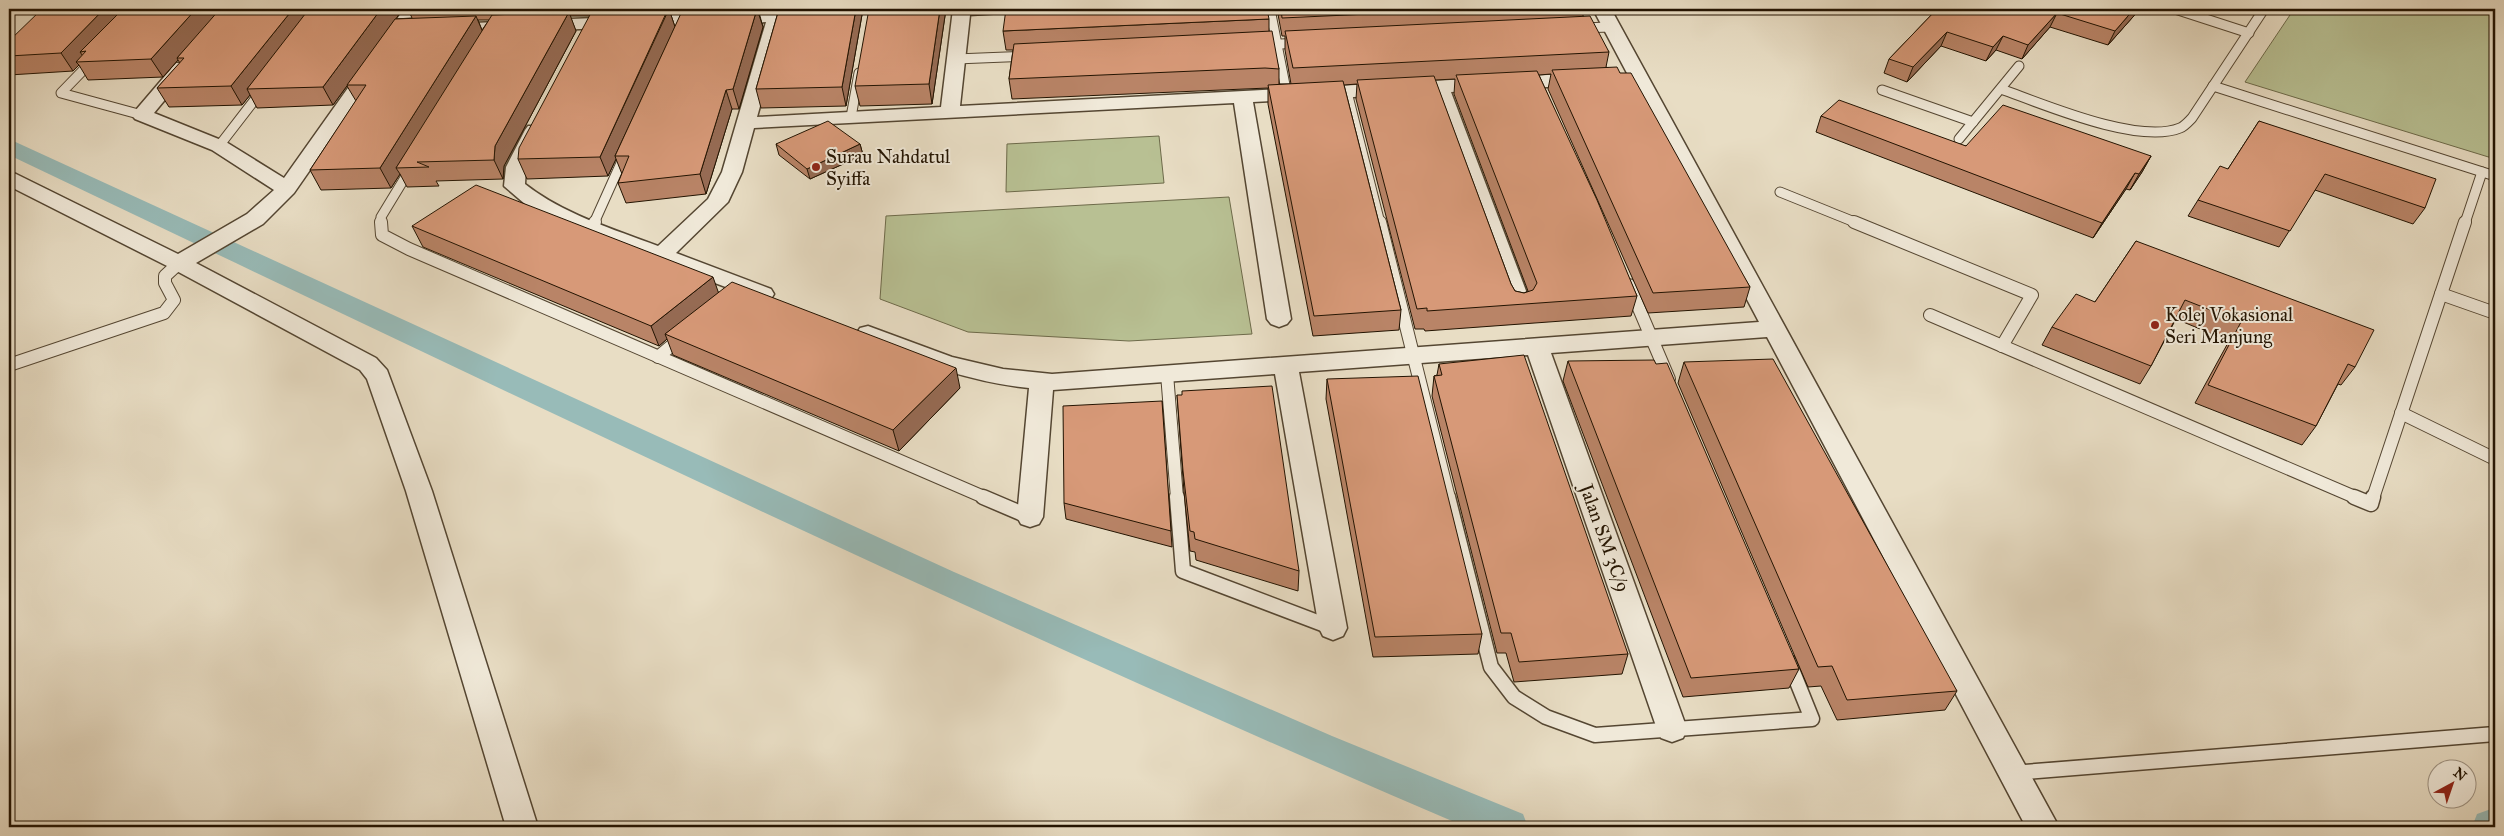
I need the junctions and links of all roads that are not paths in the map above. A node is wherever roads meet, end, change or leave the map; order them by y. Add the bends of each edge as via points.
1 (413, 9) edge
2 (995, 9) edge
3 (1270, 9) edge
4 (2175, 9) edge
5 (2209, 9) edge
6 (2264, 9) edge
7 (962, 10) edge
8 (777, 13) edge
9 (1607, 18) edge
10 (2203, 19) junction
11 (1572, 29) edge
12 (398, 31) junction
13 (2249, 33) junction
14 (1316, 42) edge
15 (1277, 44) junction
16 (1248, 46) edge
17 (102, 51) edge
18 (194, 54) edge
19 (1034, 55) edge
20 (956, 59) junction
21 (860, 63) edge
22 (2019, 66) dead end
23 (272, 78) edge
24 (1620, 78) junction
25 (2213, 86) junction
26 (1440, 87) junction
27 (2001, 89) junction
28 (1882, 90) dead end
29 (1347, 92) junction
30 (1287, 95) junction
31 (1243, 97) junction
32 (547, 108) edge
33 (950, 112) junction
34 (142, 115) junction
35 (851, 117) junction
36 (746, 122) junction
37 (1973, 122) junction
38 (1959, 139) dead end
39 (219, 146) junction
40 (628, 147) edge
41 (416, 159) edge
42 (2482, 172) junction
43 (2495, 176) edge
44 (9, 178) edge
45 (287, 189) junction
46 (1780, 192) dead end
47 (592, 229) junction
48 (661, 255) junction
49 (188, 258) junction
50 (1625, 277) edge
51 (2441, 294) junction
52 (782, 301) edge
53 (1520, 304) edge
54 (2495, 313) edge
55 (1930, 315) dead end
56 (1279, 319) dead end
57 (846, 326) edge
58 (694, 328) edge
59 (1774, 330) junction
60 (1652, 339) junction
61 (2002, 346) junction
62 (1537, 347) junction
63 (1415, 356) junction
64 (658, 357) junction
65 (9, 365) edge
66 (1286, 366) junction
67 (1167, 374) junction
68 (1042, 381) junction
69 (1675, 393) edge
70 (2401, 413) junction
71 (2495, 459) edge
72 (1030, 517) joint
73 (1333, 628) joint
74 (1782, 646) edge
75 (1672, 729) junction
76 (2495, 734) edge
77 (2018, 784) junction
78 (522, 827) edge
79 (2043, 827) edge

1 - 12 street
2 - 7 street
3 - 15 lane
4 - 10 lane
5 - 10 lane
6 - 13 lane
7 - 20 street
8 - 12 street via 587,33
8 - 36 street
9 - 11 lane
9 - 24 street
10 - 13 lane
12 - 45 street
13 - 25 lane
14 - 15 lane
15 - 16 lane
15 - 30 lane
17 - 34 lane via 61,94
18 - 34 street
19 - 20 lane
20 - 33 street
21 - 35 lane
22 - 27 lane
23 - 39 lane
24 - 26 street via 1540,86
24 - 59 street
25 - 27 lane via 2182,128 2161,132 2129,129
25 - 42 lane
26 - 29 street
26 - 53 street
27 - 37 lane
28 - 37 lane
29 - 30 street
29 - 63 lane
30 - 31 street
31 - 33 street
31 - 56 street
32 - 47 street via 516,167 514,186 532,200
33 - 35 street
34 - 39 street
35 - 36 street
36 - 48 street via 732,172 717,202
37 - 38 lane
39 - 45 street
40 - 47 lane
41 - 64 lane via 381,217 382,235 409,250
42 - 43 lane
42 - 51 lane
44 - 49 street
45 - 49 street via 255,219
46 - 61 lane via 2032,295
47 - 48 street
48 - 52 street via 738,293
49 - 65 lane via 168,270 163,277 174,300 164,313
49 - 78 street via 368,364 378,376 419,491
50 - 60 lane
51 - 54 lane
51 - 70 lane
55 - 61 lane
57 - 68 street via 947,364 1003,377
58 - 64 lane
59 - 60 street
59 - 77 street
60 - 62 street
60 - 69 lane
61 - 70 lane via 2371,504
62 - 63 street
62 - 75 street, Jalan SM 3C/9
63 - 66 street
63 - 75 lane via 1491,667 1514,697 1546,717 1594,735
64 - 72 lane
66 - 67 street
66 - 73 street
67 - 68 street
67 - 73 lane via 1183,571
68 - 72 street
70 - 71 lane
74 - 75 lane via 1812,719
76 - 77 lane
77 - 79 street

